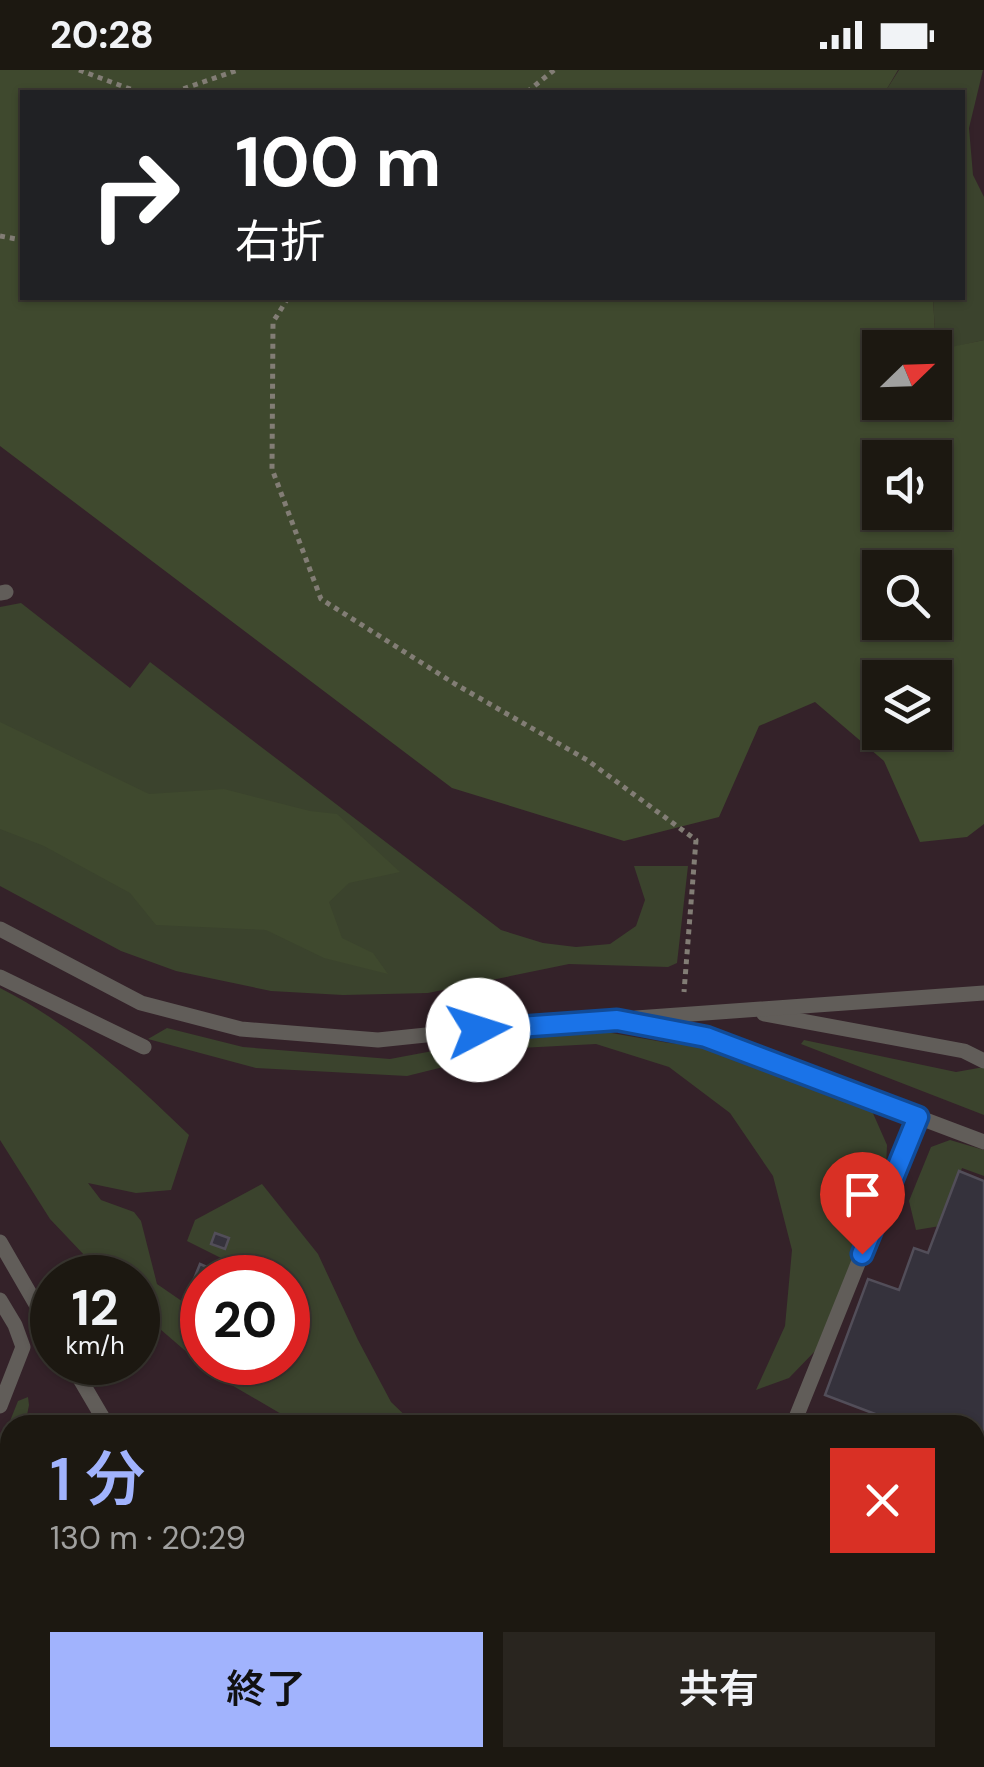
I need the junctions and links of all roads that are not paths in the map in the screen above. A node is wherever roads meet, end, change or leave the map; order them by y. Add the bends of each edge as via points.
1 (0, 929) edge
2 (0, 978) edge
3 (984, 993) edge
4 (743, 1011) junction
5 (617, 1020) junction
6 (144, 1047) dead end
7 (984, 1061) edge
8 (918, 1117) junction
9 (984, 1142) edge
10 (0, 1242) edge
11 (30, 1294) edge
12 (0, 1300) edge
13 (84, 1385) edge
14 (0, 1406) edge
15 (101, 1415) edge
16 (797, 1415) edge

1 - 5 lane via 141,1003 241,1029 378,1040
2 - 6 lane
3 - 4 lane
4 - 5 lane
4 - 7 lane via 964,1051
5 - 8 lane via 706,1037
8 - 9 lane
8 - 16 lane
10 - 11 lane
12 - 14 lane via 23,1347
13 - 15 lane

